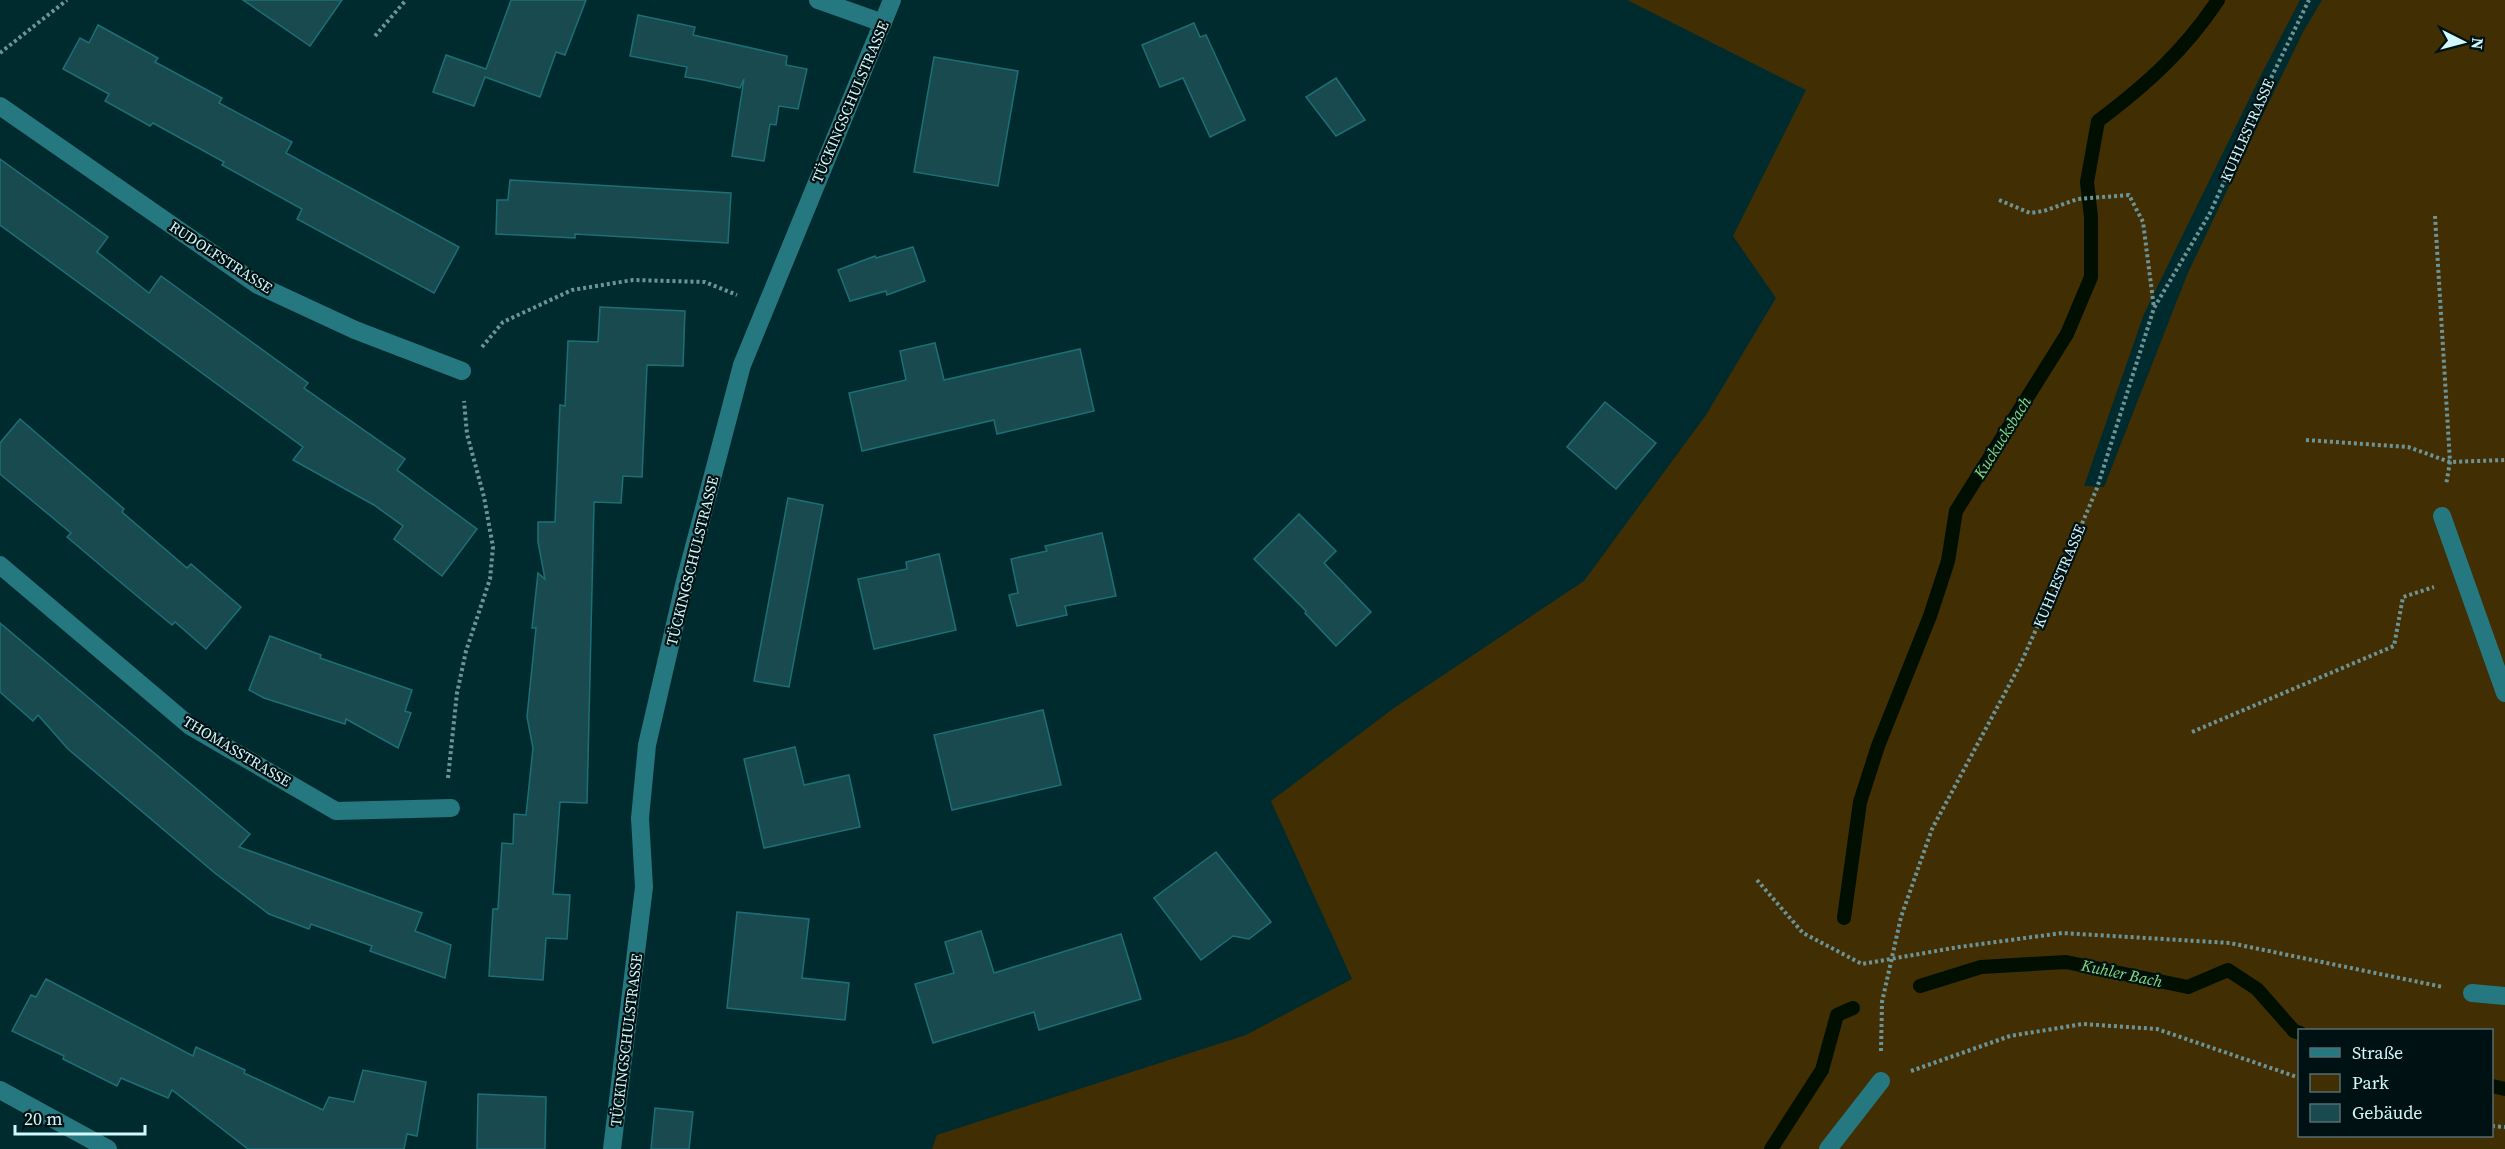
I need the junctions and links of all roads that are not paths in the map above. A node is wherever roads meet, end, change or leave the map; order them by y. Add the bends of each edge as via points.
1 (818, 0) edge
2 (892, 0) edge
3 (883, 23) junction
4 (0, 106) edge
5 (462, 371) road end
6 (2442, 516) road end
7 (0, 565) edge
8 (2505, 693) edge
9 (451, 808) road end
10 (2472, 993) road end
11 (2505, 996) edge
12 (1881, 1081) road end
13 (0, 1090) edge
14 (108, 1149) edge
15 (612, 1149) edge
16 (1828, 1149) edge

1 - 3 street
2 - 3 street, TÜCKINGSCHULSTRASSE
3 - 15 street, TÜCKINGSCHULSTRASSE via 742,365 685,581 647,745 640,818 644,887
4 - 5 street, RUDOLFSTRASSE via 258,285 355,330
6 - 8 street
7 - 9 street, THOMASSTRASSE via 190,726 336,810
10 - 11 street
12 - 16 street
13 - 14 street

